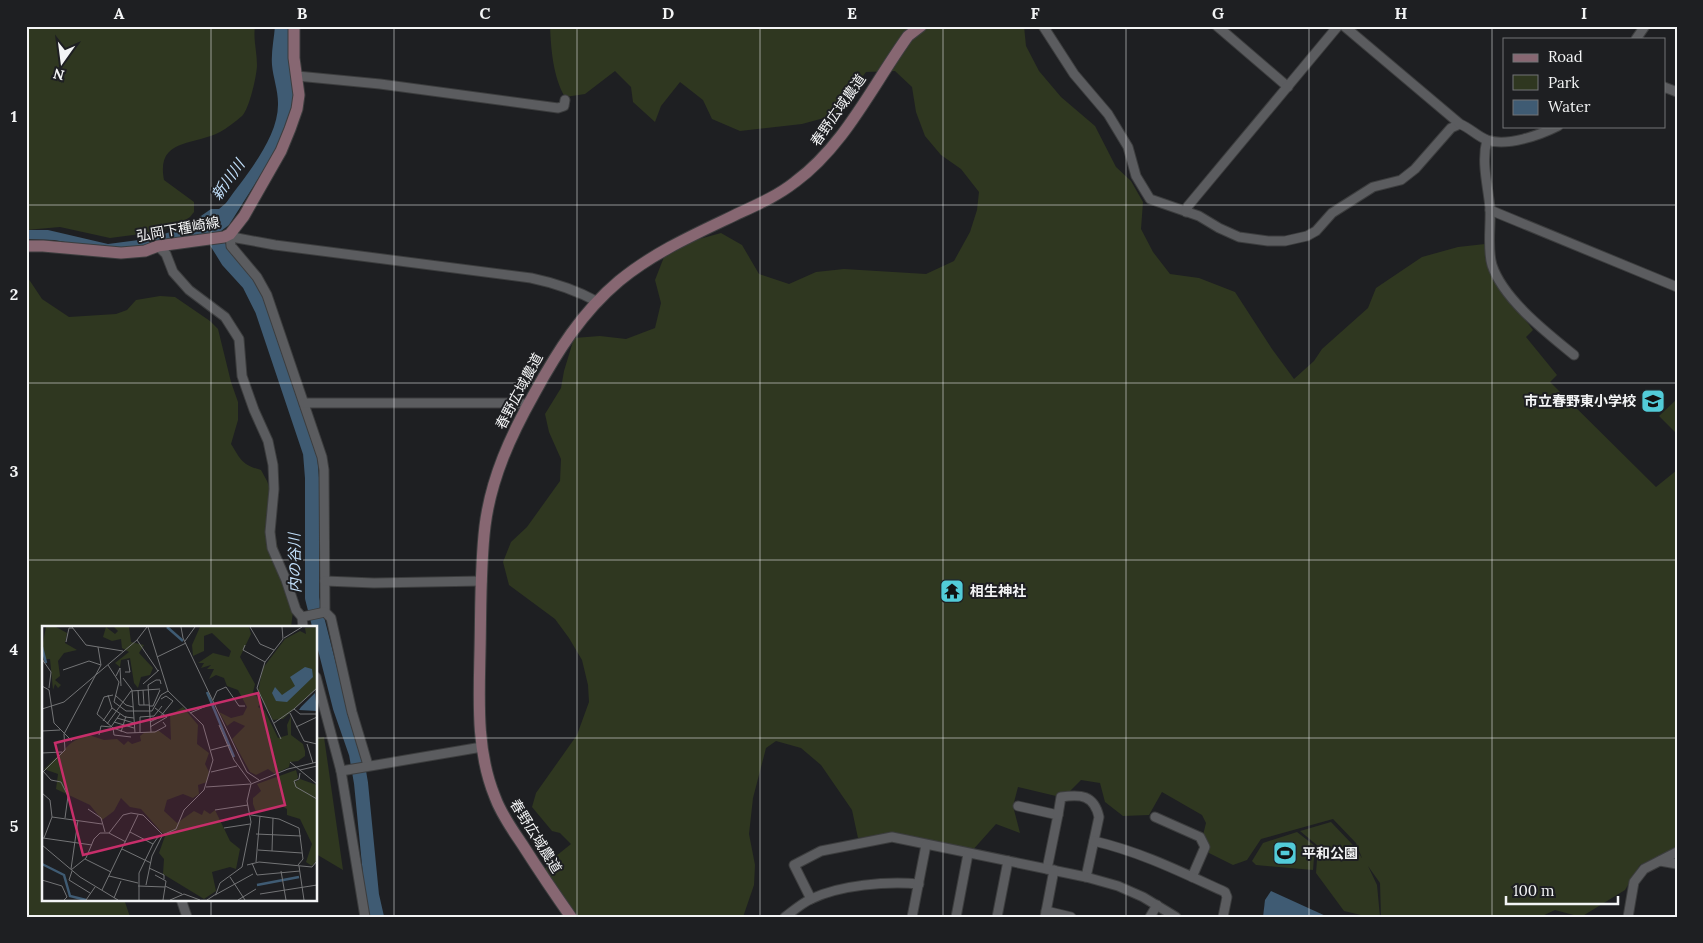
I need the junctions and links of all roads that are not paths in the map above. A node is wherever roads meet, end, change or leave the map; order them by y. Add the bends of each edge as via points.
1 (294, 26) edge
2 (921, 26) edge
3 (1043, 26) edge
4 (1217, 26) edge
5 (1338, 26) edge
6 (1344, 26) edge
7 (1644, 26) edge
8 (1637, 38) edge
9 (297, 76) junction
10 (1288, 87) junction
11 (565, 100) dead end
12 (1460, 124) junction
13 (1553, 128) edge
14 (1487, 140) junction
15 (1490, 210) junction
16 (1186, 212) junction
17 (227, 235) junction
18 (26, 246) edge
19 (158, 246) junction
20 (1677, 287) edge
21 (598, 302) junction
22 (1574, 355) dead end
23 (304, 403) junction
24 (528, 406) junction
25 (482, 581) junction
26 (324, 582) junction
27 (323, 613) junction
28 (304, 617) junction
29 (303, 626) edge
30 (318, 684) edge
31 (482, 747) junction
32 (366, 766) junction
33 (344, 770) junction
34 (1018, 806) dead end
35 (1058, 815) junction
36 (1155, 816) dead end
37 (1094, 841) junction
38 (926, 845) junction
39 (1677, 852) edge
40 (968, 854) junction
41 (1008, 861) junction
42 (1660, 861) junction
43 (1677, 864) edge
44 (1050, 870) junction
45 (1086, 877) junction
46 (1192, 877) junction
47 (919, 884) junction
48 (811, 899) junction
49 (181, 900) edge
50 (1157, 905) junction
51 (1046, 914) edge
52 (187, 917) edge
53 (365, 917) edge
54 (571, 917) edge
55 (784, 917) edge
56 (912, 917) edge
57 (956, 917) edge
58 (997, 917) edge
59 (1072, 917) edge
60 (1150, 917) edge
61 (1176, 917) edge
62 (1223, 917) edge
63 (1628, 917) edge

1 - 9 street, 弘岡下種崎線
2 - 21 street, 春野広域農道 via 908,36 835,145 818,163 769,199 648,259
3 - 16 street via 1074,74 1108,114 1128,147 1136,176 1150,200
4 - 10 street
5 - 10 street
6 - 12 street
7 - 8 street
9 - 11 street via 558,108 564,106
9 - 17 street, 弘岡下種崎線 via 297,109 281,151 244,216
10 - 16 street
12 - 14 street
12 - 16 street via 1451,128 1401,180 1373,186 1332,213 1307,236 1285,241 1239,237
13 - 14 street via 1524,139
14 - 15 street via 1484,152
15 - 20 street
15 - 22 street via 1492,264 1499,280 1528,316
17 - 19 street, 弘岡下種崎線
17 - 21 street via 274,245 531,278 556,283
17 - 23 street via 231,246 257,277 267,295
18 - 19 street, 弘岡下種崎線 via 121,253
19 - 28 street via 166,254 173,272 189,290 225,317 239,339 242,376 268,441 273,465 272,548 296,610
21 - 24 street, 春野広域農道 via 555,356
23 - 24 street via 520,403
23 - 26 street via 324,470
24 - 25 street, 春野広域農道 via 513,432 490,500
25 - 26 street
25 - 31 street, 春野広域農道 via 479,696
26 - 27 street
27 - 28 street
27 - 32 street via 331,618
28 - 29 street
30 - 33 street
31 - 32 street
31 - 54 street, 春野広域農道 via 495,797 507,821
32 - 33 street
33 - 53 street
34 - 35 street
35 - 37 street via 1061,797 1075,795 1090,799 1097,807 1099,817
35 - 44 street
36 - 46 street via 1200,837 1205,847
37 - 45 street
37 - 46 street via 1152,858
38 - 40 street
38 - 47 street
38 - 48 street via 892,837 821,851 794,865
39 - 42 street
40 - 41 street
40 - 57 street
41 - 44 street
41 - 58 street
42 - 43 street
42 - 63 street via 1644,870 1634,882
44 - 45 street
44 - 51 street
45 - 50 street via 1118,886
46 - 62 street via 1225,892
47 - 48 street via 871,884
47 - 56 street
48 - 55 street
49 - 52 street
50 - 60 street
50 - 61 street
51 - 59 street

